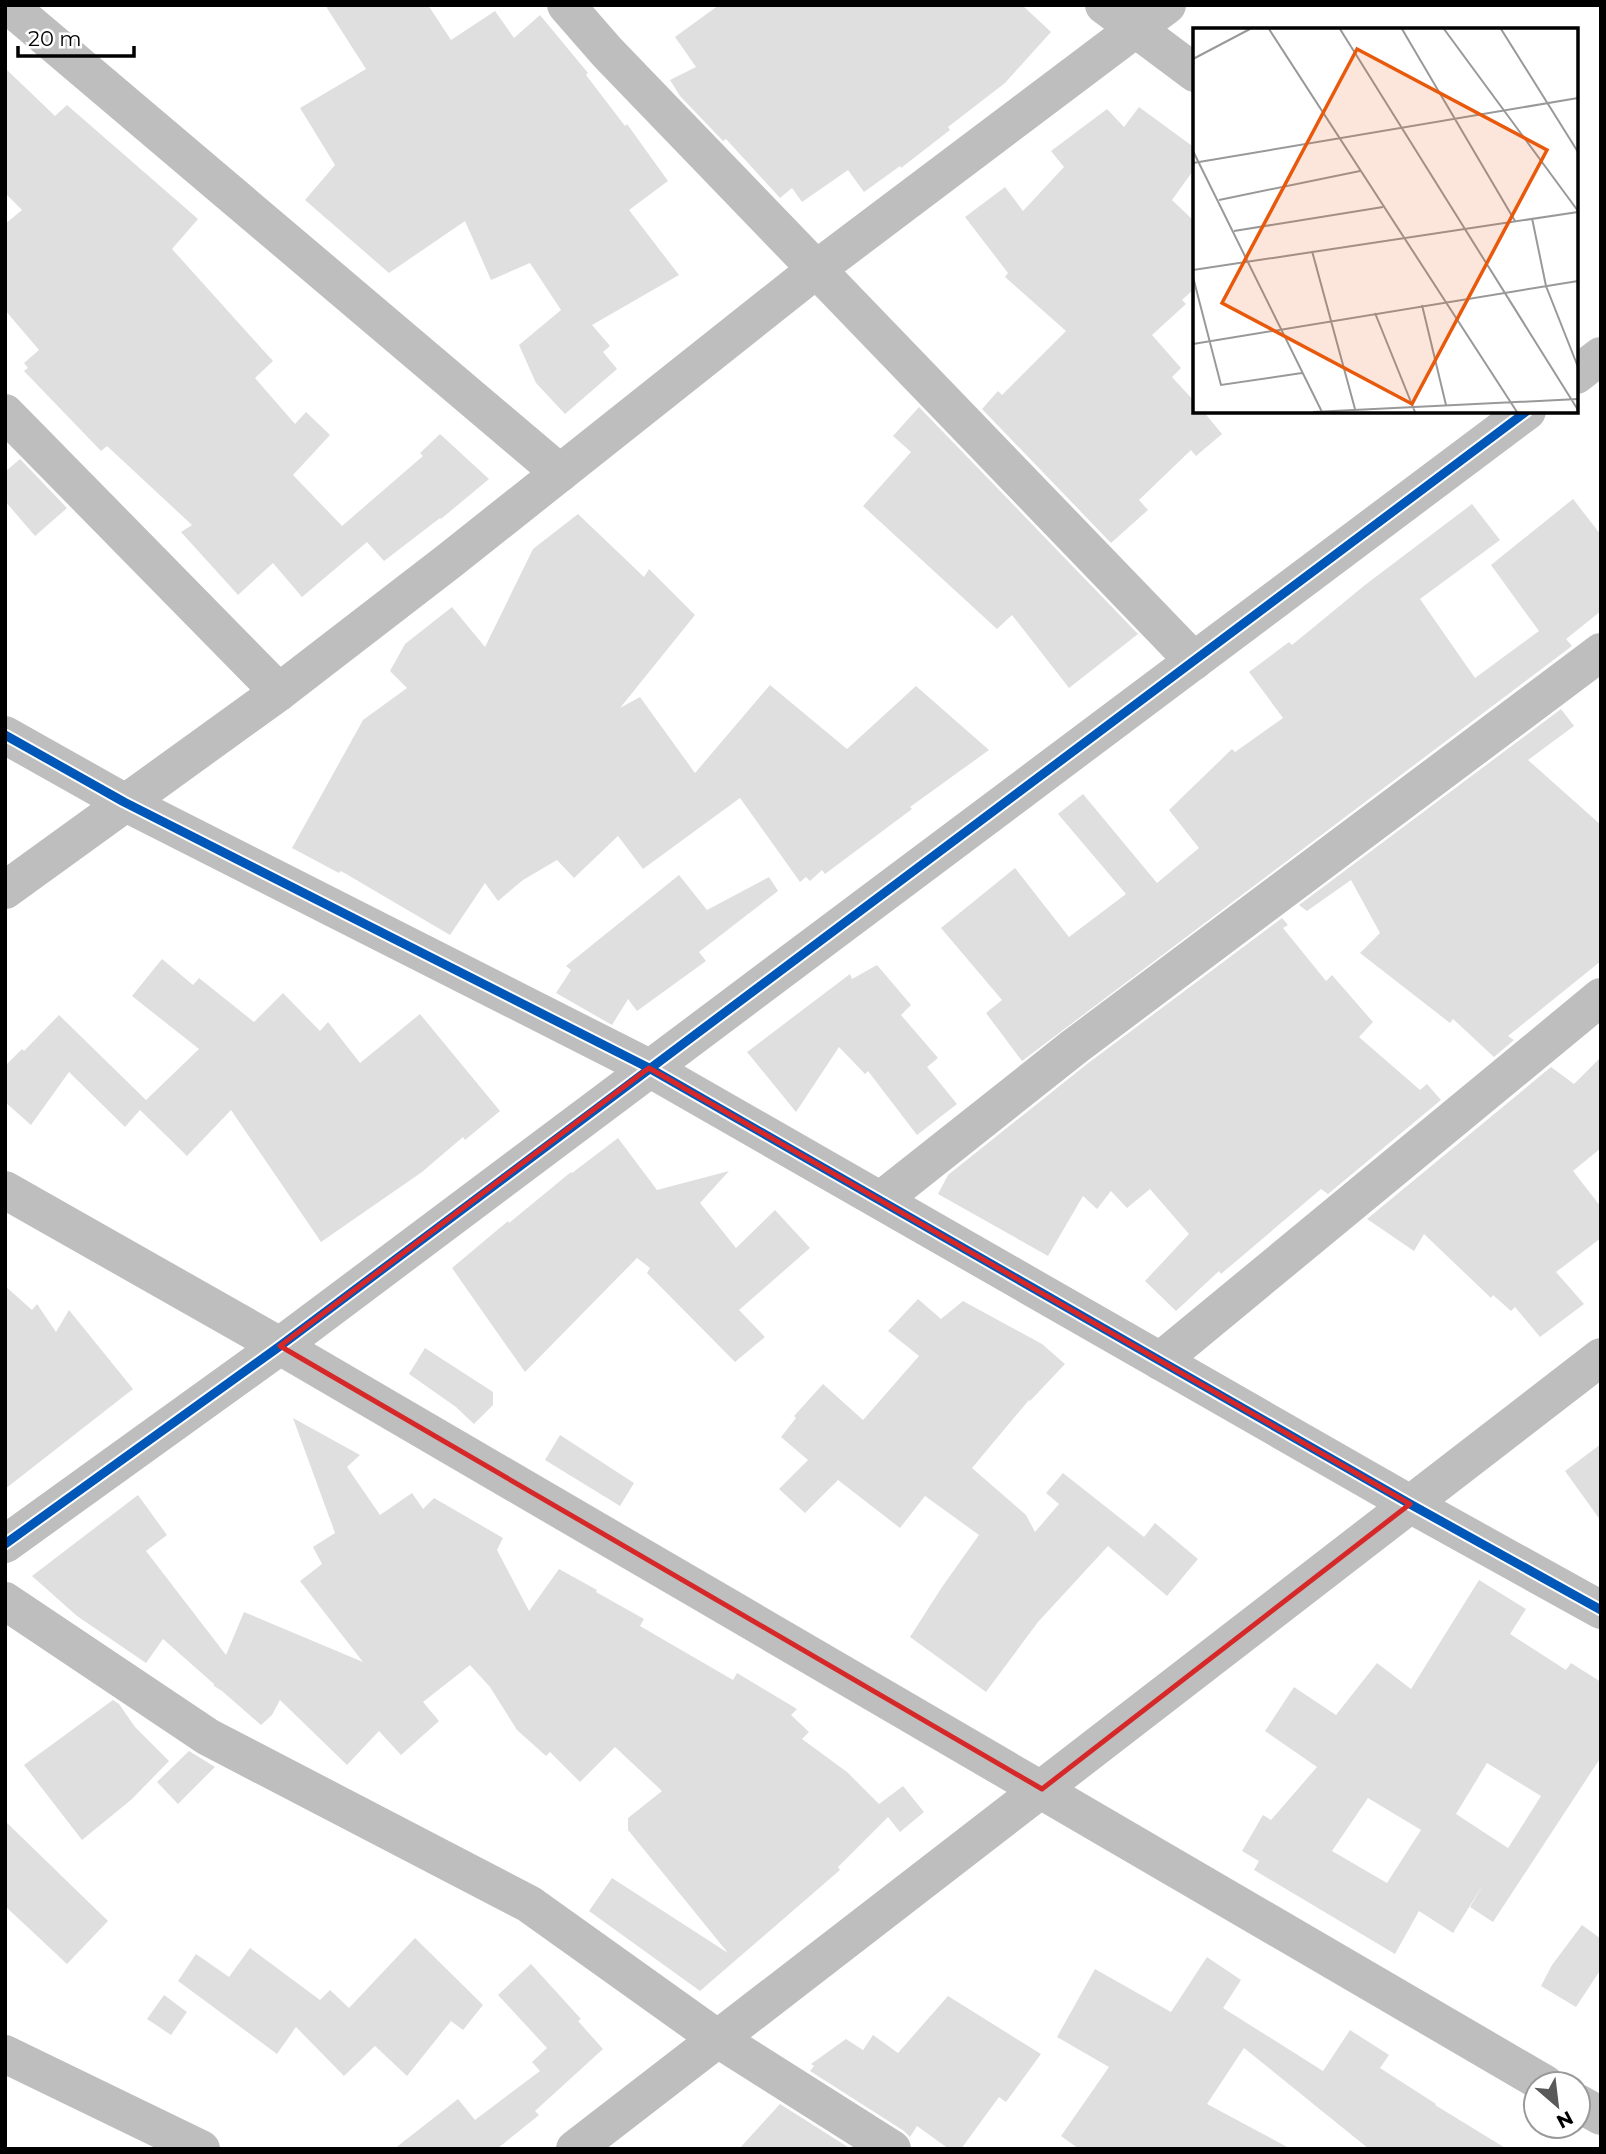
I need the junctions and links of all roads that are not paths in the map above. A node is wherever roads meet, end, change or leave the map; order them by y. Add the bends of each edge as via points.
1 (8, 5) edge
2 (566, 5) edge
3 (1104, 5) edge
4 (1167, 5) edge
5 (1138, 28) junction
6 (1193, 71) edge
7 (818, 268) junction
8 (5, 413) edge
9 (1524, 413) edge
10 (561, 473) junction
11 (1601, 652) edge
12 (1194, 661) junction
13 (279, 692) junction
14 (5, 735) edge
15 (124, 802) junction
16 (5, 890) edge
17 (1601, 997) edge
18 (649, 1068) junction
19 (5, 1190) edge
20 (881, 1200) junction
21 (280, 1346) junction
22 (1601, 1357) edge
23 (1160, 1360) junction
24 (1410, 1504) junction
25 (5, 1544) edge
26 (5, 1601) edge
27 (1601, 1609) edge
28 (1042, 1789) junction
29 (718, 2039) junction
30 (5, 2054) edge
31 (1522, 2071) edge
32 (201, 2149) edge
33 (575, 2149) edge
34 (892, 2149) edge

1 - 10 street
2 - 7 street
3 - 5 street
4 - 5 street
5 - 6 street
5 - 7 street
7 - 10 street
7 - 12 street
8 - 13 street
9 - 12 street
10 - 13 street
11 - 20 street via 1074,1047
12 - 18 street
13 - 15 street
14 - 15 street
15 - 16 street
15 - 18 street
17 - 23 street
18 - 20 street
18 - 21 street
19 - 21 street
20 - 23 street
21 - 25 street
21 - 28 street
22 - 24 street
23 - 24 street
24 - 27 street
24 - 28 street
26 - 29 street via 208,1737 530,1904
28 - 29 street
28 - 31 street
29 - 33 street
29 - 34 street
30 - 32 street

